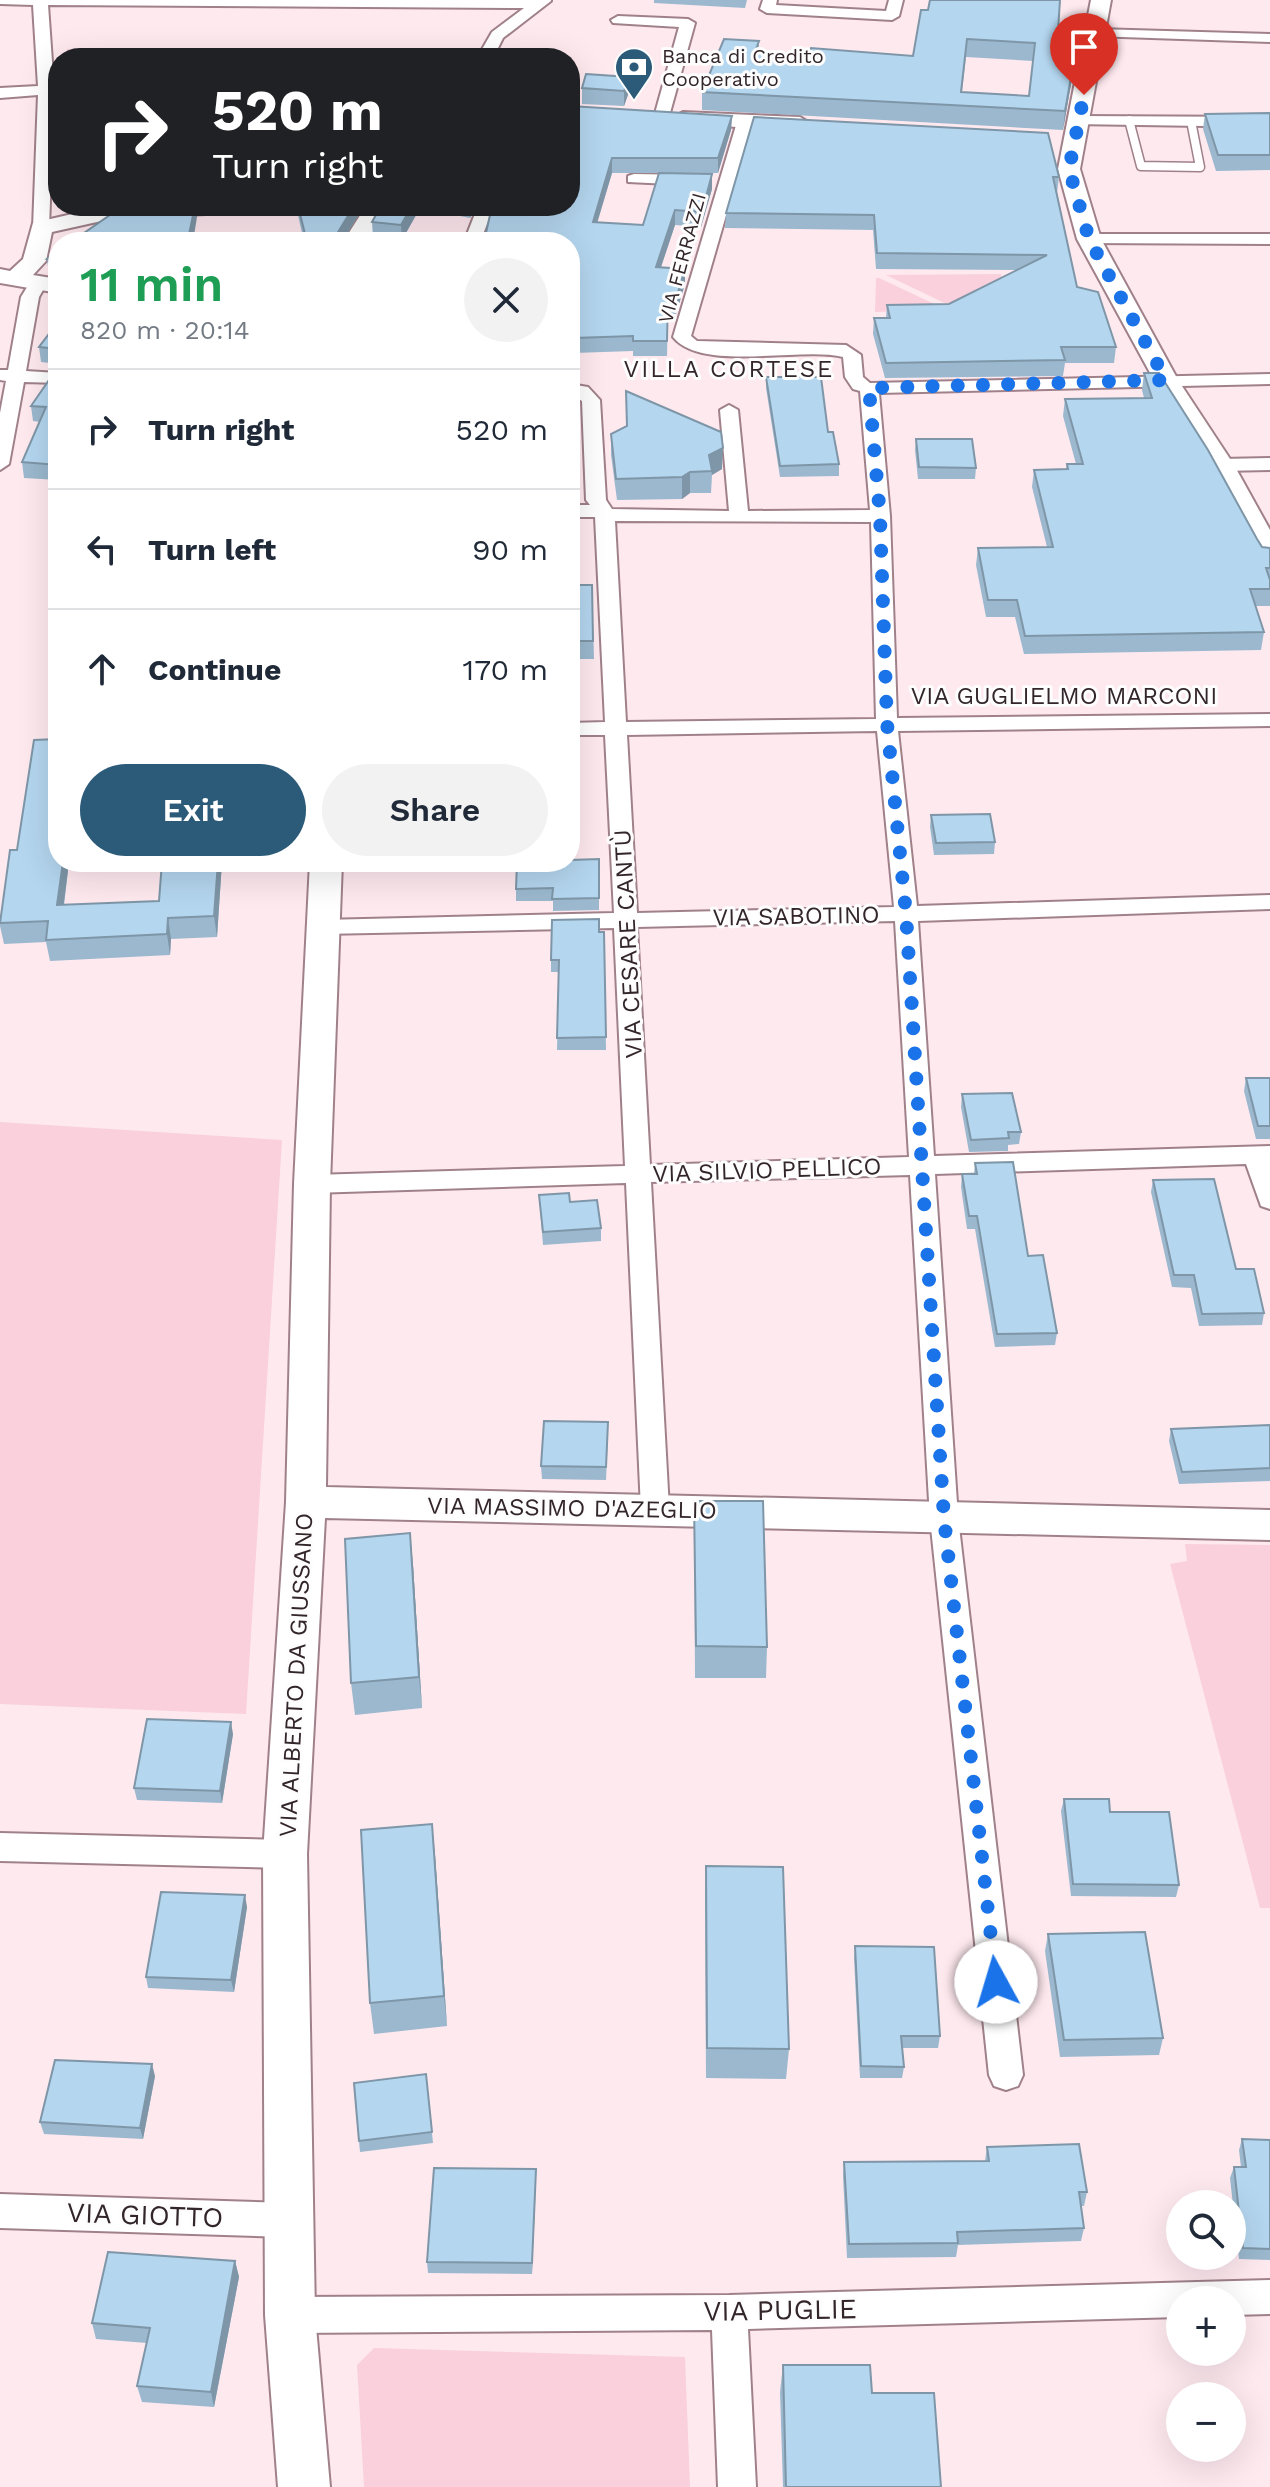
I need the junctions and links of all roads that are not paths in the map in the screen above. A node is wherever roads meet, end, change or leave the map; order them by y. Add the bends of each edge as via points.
1 (0, 0) edge
2 (40, 0) edge
3 (770, 0) edge
4 (896, 0) edge
5 (1101, 0) edge
6 (542, 2) edge
7 (618, 20) dead end
8 (1097, 33) junction
9 (1270, 38) edge
10 (490, 48) edge
11 (46, 90) junction
12 (0, 93) edge
13 (654, 117) joint
14 (1129, 120) junction
15 (1191, 121) junction
16 (745, 122) junction
17 (1270, 122) edge
18 (820, 125) edge
19 (1070, 133) junction
20 (48, 135) edge
21 (634, 179) edge
22 (726, 181) junction
23 (48, 210) edge
24 (93, 216) edge
25 (41, 228) junction
26 (1089, 239) junction
27 (1270, 239) edge
28 (28, 280) edge
29 (9, 375) edge
30 (48, 377) edge
31 (1270, 379) edge
32 (1166, 380) junction
33 (869, 388) junction
34 (580, 393) edge
35 (729, 410) dead end
36 (0, 464) edge
37 (1270, 464) edge
38 (1221, 465) junction
39 (580, 511) edge
40 (603, 512) junction
41 (880, 516) junction
42 (739, 517) junction
43 (1270, 555) edge
44 (1270, 720) edge
45 (887, 723) junction
46 (580, 729) edge
47 (615, 729) junction
48 (325, 872) edge
49 (1270, 902) edge
50 (906, 914) junction
51 (626, 919) junction
52 (322, 927) junction
53 (1263, 1155) edge
54 (923, 1165) junction
55 (641, 1175) junction
56 (312, 1184) junction
57 (1270, 1200) edge
58 (306, 1502) junction
59 (655, 1509) junction
60 (944, 1518) junction
61 (1270, 1525) edge
62 (0, 1847) edge
63 (285, 1854) junction
64 (1006, 2075) dead end
65 (0, 2211) edge
66 (289, 2220) junction
67 (1270, 2297) edge
68 (729, 2312) junction
69 (290, 2315) junction
70 (304, 2487) edge
71 (737, 2487) edge

1 - 2 street
2 - 6 street
2 - 11 street
3 - 4 street via 767,9 892,16
5 - 8 street
6 - 10 street via 497,35
7 - 13 street via 688,23
8 - 9 street
8 - 19 street
11 - 12 street
11 - 20 street
13 - 16 street
14 - 15 street
14 - 15 lane via 1141,166 1200,167
14 - 19 street
15 - 17 street
16 - 18 street
16 - 22 street, VIA FERRAZZI
19 - 26 street via 1069,169
21 - 22 street
22 - 33 street, VIA FERRAZZI via 682,337 711,349 846,350 852,355 854,377
23 - 25 street
24 - 25 street
25 - 28 street
26 - 27 street
26 - 32 street
28 - 29 street via 30,297
29 - 30 street
29 - 36 street
31 - 32 street
32 - 33 street
32 - 38 street
33 - 41 street
34 - 40 street, VIA CESARE CANTÙ via 591,400 596,500
35 - 42 street
37 - 38 street
38 - 43 street
39 - 40 street
40 - 42 street via 632,518
40 - 47 street, VIA CESARE CANTÙ
41 - 42 street
41 - 45 street
44 - 45 street, VIA GUGLIELMO MARCONI
45 - 47 street, VIA GUGLIELMO MARCONI
45 - 50 street
46 - 47 street, VIA GUGLIELMO MARCONI
47 - 51 street, VIA CESARE CANTÙ
48 - 52 street, VIA ALBERTO DA GIUSSANO
49 - 50 street, VIA SABOTINO
50 - 51 street, VIA SABOTINO
50 - 54 street
51 - 52 street, VIA SABOTINO
51 - 55 street, VIA CESARE CANTÙ
52 - 56 street, VIA ALBERTO DA GIUSSANO
53 - 54 street, VIA SILVIO PELLICO
53 - 57 street
54 - 55 street, VIA SILVIO PELLICO
54 - 60 street
55 - 56 street, VIA SILVIO PELLICO
55 - 59 street, VIA CESARE CANTÙ
56 - 58 street, VIA ALBERTO DA GIUSSANO
58 - 59 street, VIA MASSIMO D'AZEGLIO
58 - 63 street, VIA ALBERTO DA GIUSSANO
59 - 60 street, VIA MASSIMO D'AZEGLIO
60 - 61 street, VIA MASSIMO D'AZEGLIO
60 - 64 street
62 - 63 street
63 - 66 street, VIA ALBERTO DA GIUSSANO
65 - 66 street, VIA GIOTTO
66 - 69 street, VIA ALBERTO DA GIUSSANO
67 - 68 street, VIA PUGLIE
68 - 69 street, VIA PUGLIE
68 - 71 street
69 - 70 street, VIA ALBERTO DA GIUSSANO

